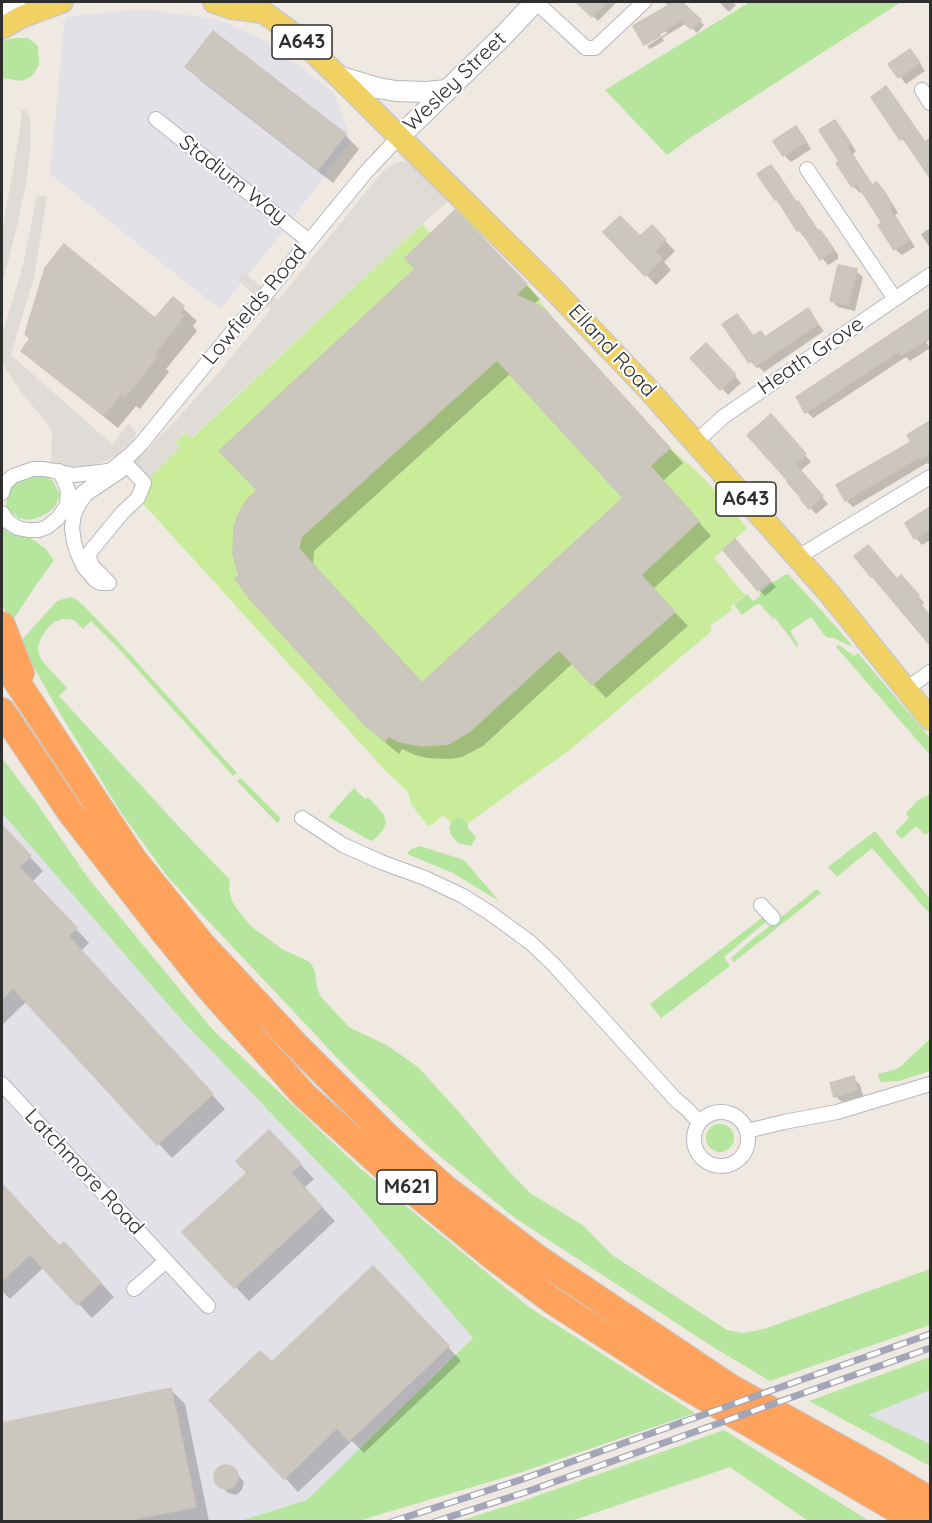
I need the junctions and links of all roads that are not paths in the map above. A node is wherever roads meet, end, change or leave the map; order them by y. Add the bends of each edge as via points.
1 (15, 2) edge
2 (62, 2) edge
3 (214, 2) edge
4 (536, 2) edge
5 (644, 2) edge
6 (263, 5) edge
7 (2, 27) edge
8 (338, 76) junction
9 (447, 90) junction
10 (922, 90) dead end
11 (930, 104) edge
12 (156, 119) dead end
13 (399, 137) junction
14 (807, 169) dead end
15 (309, 241) junction
16 (930, 275) edge
17 (896, 299) junction
18 (696, 442) junction
19 (59, 471) junction
20 (108, 471) junction
21 (930, 477) edge
22 (144, 483) joint
23 (2, 493) edge
24 (68, 501) junction
25 (2, 513) edge
26 (798, 557) junction
27 (2, 625) edge
28 (2, 659) edge
29 (930, 672) edge
30 (906, 689) junction
31 (35, 710) junction
32 (4, 717) edge
33 (930, 719) edge
34 (302, 818) dead end
35 (761, 905) dead end
36 (773, 918) dead end
37 (2, 1084) edge
38 (930, 1084) edge
39 (699, 1122) junction
40 (747, 1131) junction
41 (166, 1261) junction
42 (134, 1288) dead end
43 (208, 1306) dead end
44 (876, 1468) junction
45 (852, 1482) junction
46 (930, 1491) edge
47 (930, 1500) edge
48 (904, 1521) edge
49 (918, 1521) edge

1 - 7 street
2 - 7 main road
3 - 6 main road, Elland Road / A643 via 231,8
4 - 5 street via 586,48 595,48
4 - 9 street, Wesley Street
6 - 8 main road, Elland Road / A643
8 - 9 street via 396,91
8 - 13 main road, Elland Road / A643
9 - 13 street, Wesley Street
10 - 11 street
12 - 15 street, Stadium Way
13 - 15 street, Lowfields Road
13 - 18 main road, Elland Road / A643 via 551,287
14 - 17 street
15 - 20 street, Lowfields Road via 141,444
16 - 17 street, Heath Grove
17 - 18 street, Heath Grove via 723,417
18 - 26 main road, Elland Road / A643
19 - 20 street via 74,475
19 - 23 street via 24,471 5,483
19 - 24 street via 68,490
20 - 24 street, Lowfields Road
21 - 26 street
22 - 22 street via 128,466 86,495 74,514 72,528 77,552 84,567 100,583 109,583 92,566 90,552 138,498
24 - 25 street, Lowfields Road via 58,518 39,530 18,528
26 - 30 main road, Elland Road / A643
27 - 31 highway
28 - 31 highway, M621
29 - 30 street
30 - 33 main road, Elland Road / A643
31 - 44 highway, M621 via 134,860 201,942 298,1047 445,1188 538,1259 730,1387
32 - 45 highway, M621 via 89,837 208,987 304,1095 386,1169 554,1302 673,1379
34 - 39 street via 343,845 463,896 531,943
35 - 36 street
37 - 41 street, Latchmore Road
38 - 40 street via 837,1112
39 - 40 street via 722,1111 738,1117
39 - 40 street via 694,1129 694,1147 714,1166 741,1158 748,1141
41 - 42 street
41 - 43 street, Latchmore Road
44 - 46 highway
44 - 47 highway, M621
45 - 48 highway, M621
45 - 49 highway, M621

